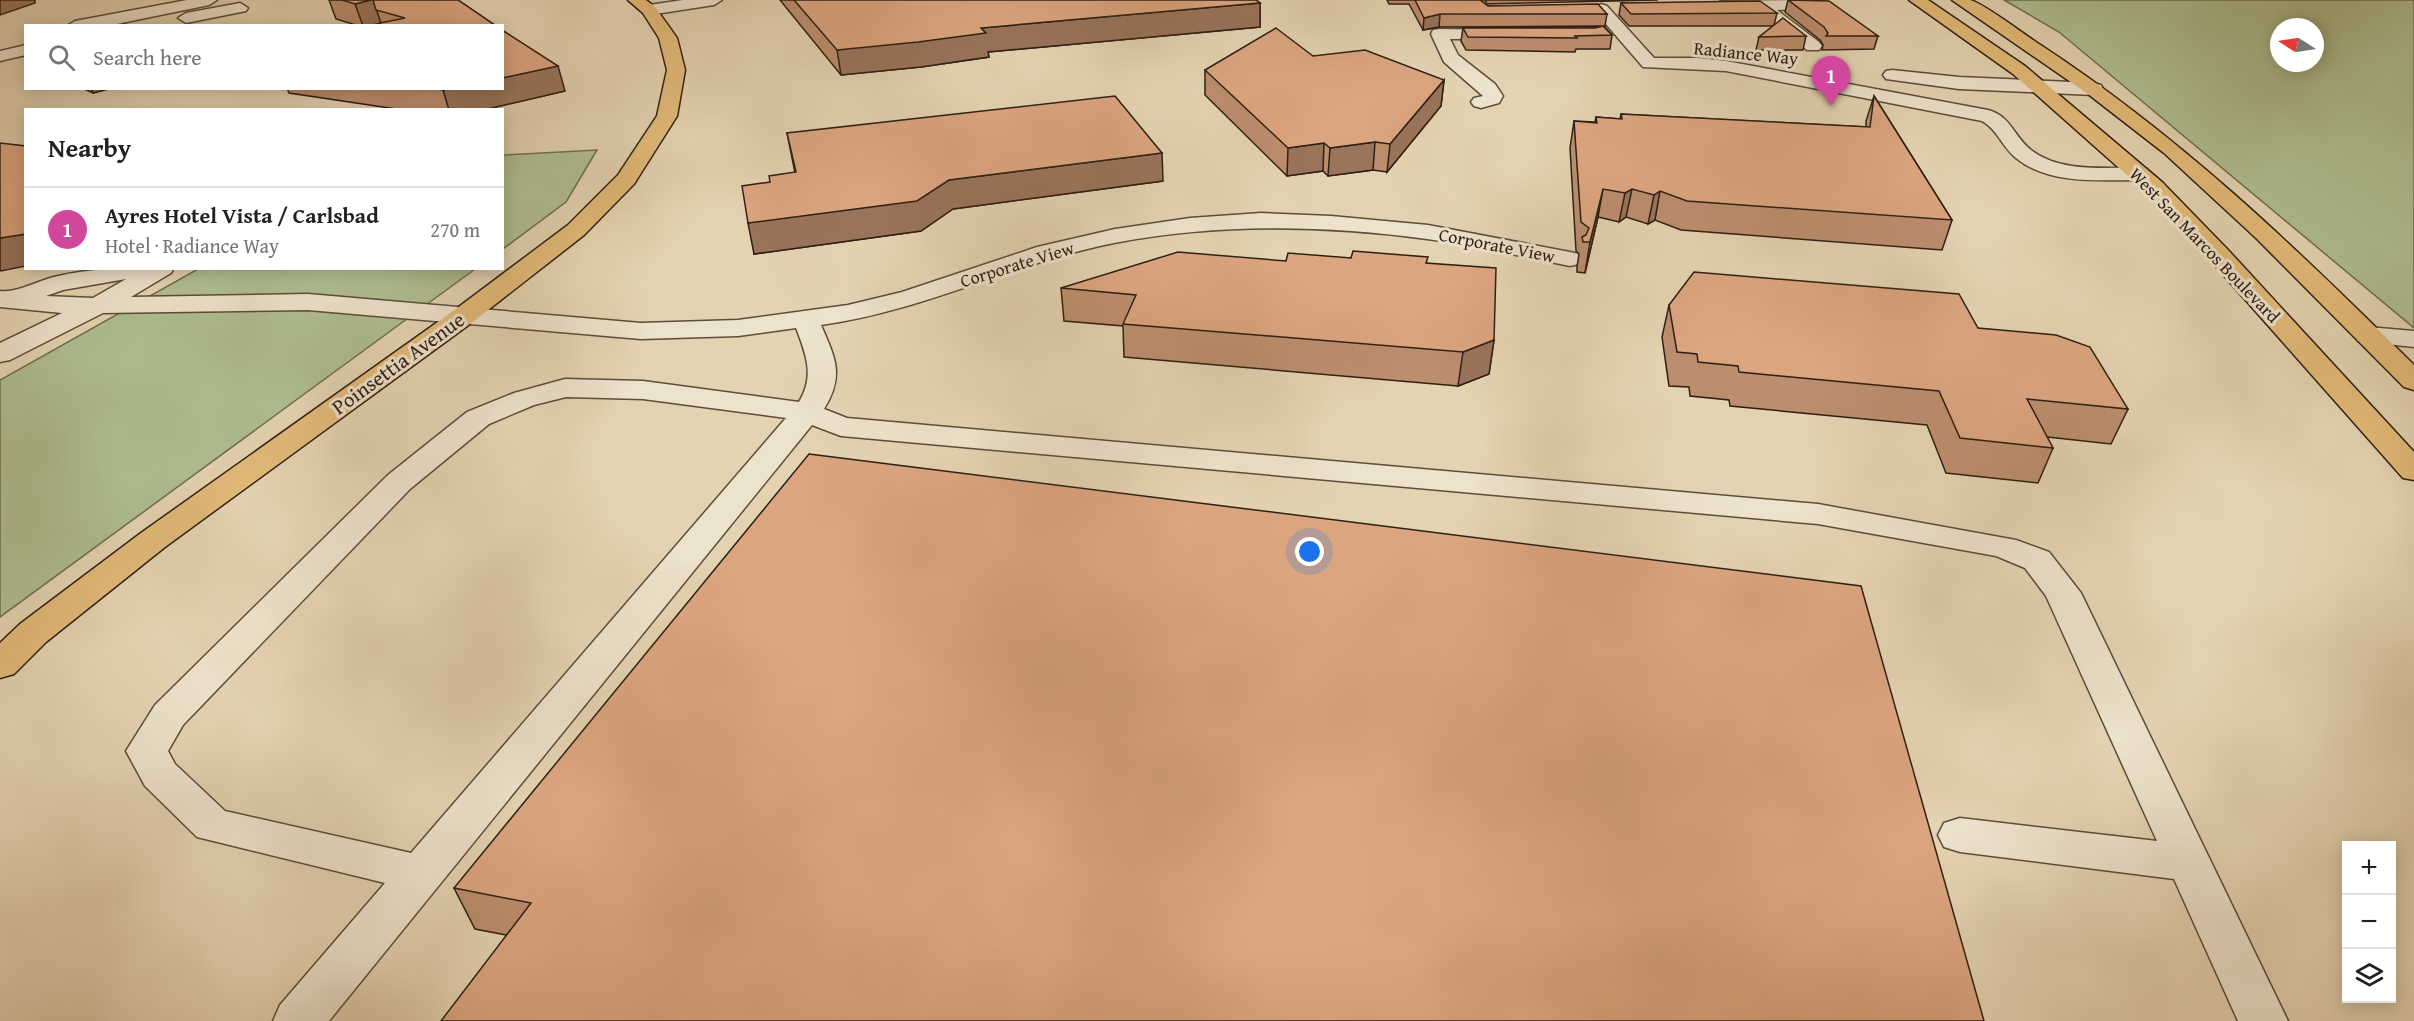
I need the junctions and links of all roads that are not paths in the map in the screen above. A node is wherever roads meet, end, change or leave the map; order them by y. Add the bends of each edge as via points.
1 (209, 0) edge
2 (714, 0) edge
3 (1917, 0) edge
4 (1960, 0) edge
5 (113, 4) dead end
6 (642, 5) edge
7 (1761, 5) junction
8 (1812, 5) edge
9 (1710, 6) edge
10 (240, 8) dead end
11 (1625, 9) edge
12 (1493, 19) edge
13 (164, 20) edge
14 (81, 24) edge
15 (142, 24) edge
16 (24, 36) edge
17 (0, 42) edge
18 (1632, 44) junction
19 (1813, 46) dead end
20 (24, 50) edge
21 (1744, 51) dead end
22 (0, 56) edge
23 (1799, 59) dead end
24 (24, 62) edge
25 (1822, 63) dead end
26 (0, 64) edge
27 (1869, 71) dead end
28 (2038, 87) junction
29 (2094, 89) junction
30 (1481, 102) dead end
31 (2139, 174) junction
32 (1141, 232) junction
33 (1161, 255) edge
34 (1570, 259) dead end
35 (133, 270) edge
36 (159, 270) edge
37 (4, 302) edge
38 (99, 305) junction
39 (465, 315) junction
40 (805, 318) junction
41 (2368, 335) junction
42 (2414, 339) edge
43 (0, 354) edge
44 (2414, 381) edge
45 (807, 412) junction
46 (2414, 471) edge
47 (0, 665) edge
48 (1960, 835) dead end
49 (2189, 863) junction
50 (422, 874) junction
51 (298, 1021) edge
52 (2263, 1021) edge

1 - 13 street
2 - 6 street
3 - 28 main road, West San Marcos Boulevard
4 - 29 main road, West San Marcos Boulevard
5 - 13 street
6 - 39 main road, Poinsettia Avenue via 668,38 676,70 667,116 626,179 576,230
7 - 8 street
7 - 9 street
7 - 19 street
10 - 13 street
11 - 18 street via 1595,9
12 - 30 street via 1517,35 1439,34 1450,58 1493,96
13 - 14 street
13 - 15 street
16 - 17 street
18 - 21 street, Radiance Way
18 - 31 street via 1649,63 1726,66 1988,116 2001,122 2024,154 2041,164 2056,169
20 - 22 street
23 - 25 street, Radiance Way
24 - 26 street
27 - 28 street via 1929,81
28 - 29 street
28 - 31 main road, West San Marcos Boulevard
29 - 41 main road, West San Marcos Boulevard via 2220,191
31 - 46 main road, West San Marcos Boulevard via 2220,256
32 - 33 street
32 - 34 street, Corporate View via 1261,220 1331,223 1428,232
32 - 40 street, Corporate View via 1046,252 910,298
35 - 37 street via 58,283
36 - 38 street
37 - 38 street, Corporate View
38 - 39 street, Corporate View via 308,302
38 - 43 street
39 - 40 street, Corporate View via 641,331 738,328
39 - 47 main road, Poinsettia Avenue via 153,540 33,633
40 - 45 street via 824,369 820,393
41 - 42 street
41 - 44 main road, West San Marcos Boulevard
45 - 49 street via 841,427 1818,514 2004,547 2037,560 2063,593
45 - 50 street
45 - 50 street via 644,390 565,388 478,418 399,482 169,715 147,751 160,775 212,825
48 - 49 street
49 - 52 street
50 - 51 street

